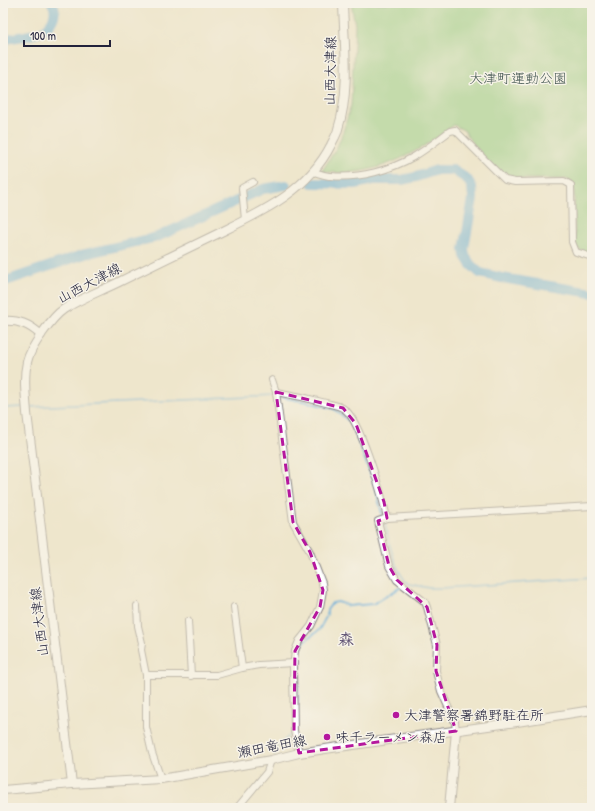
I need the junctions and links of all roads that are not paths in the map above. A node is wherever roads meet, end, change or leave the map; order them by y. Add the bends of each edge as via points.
1 (343, 3) edge
2 (313, 172) junction
3 (253, 182) dead end
4 (245, 220) junction
5 (592, 257) edge
6 (3, 321) edge
7 (41, 335) junction
8 (272, 380) dead end
9 (276, 392) junction
10 (592, 506) edge
11 (388, 518) junction
12 (137, 606) dead end
13 (234, 607) dead end
14 (188, 621) dead end
15 (294, 663) junction
16 (242, 668) junction
17 (146, 675) junction
18 (191, 676) junction
19 (592, 710) edge
20 (456, 731) junction
21 (299, 753) junction
22 (271, 760) junction
23 (161, 779) junction
24 (72, 784) junction
25 (3, 790) edge
26 (237, 808) edge
27 (449, 808) edge

1 - 2 main road, 山西大津線 via 346,79 343,110 335,136
2 - 4 main road, 山西大津線 via 278,202
2 - 5 street via 331,176 354,176 395,166 416,156 450,130 454,130 505,180 564,181 571,185 572,242 576,252
3 - 4 street via 242,188
4 - 7 main road, 山西大津線 via 63,309
6 - 7 main road via 24,322
7 - 24 main road, 山西大津線 via 27,362 26,403
8 - 9 street
9 - 11 street via 322,401 348,411 369,457
9 - 15 street via 290,511 293,522 310,552 323,590 320,607 295,651
10 - 11 street
11 - 20 street via 378,521 389,566 397,580 426,602 437,645 436,671
12 - 17 street
13 - 16 street
14 - 18 street
15 - 16 street
15 - 21 street via 294,731
16 - 18 street via 217,675
17 - 18 street
17 - 23 street via 146,727
19 - 20 main road, 瀬田竜田線
20 - 21 main road, 瀬田竜田線
20 - 27 main road
21 - 22 main road, 瀬田竜田線
22 - 23 main road, 瀬田竜田線
22 - 26 street via 267,772
23 - 24 main road, 瀬田竜田線
24 - 25 main road, 瀬田竜田線

